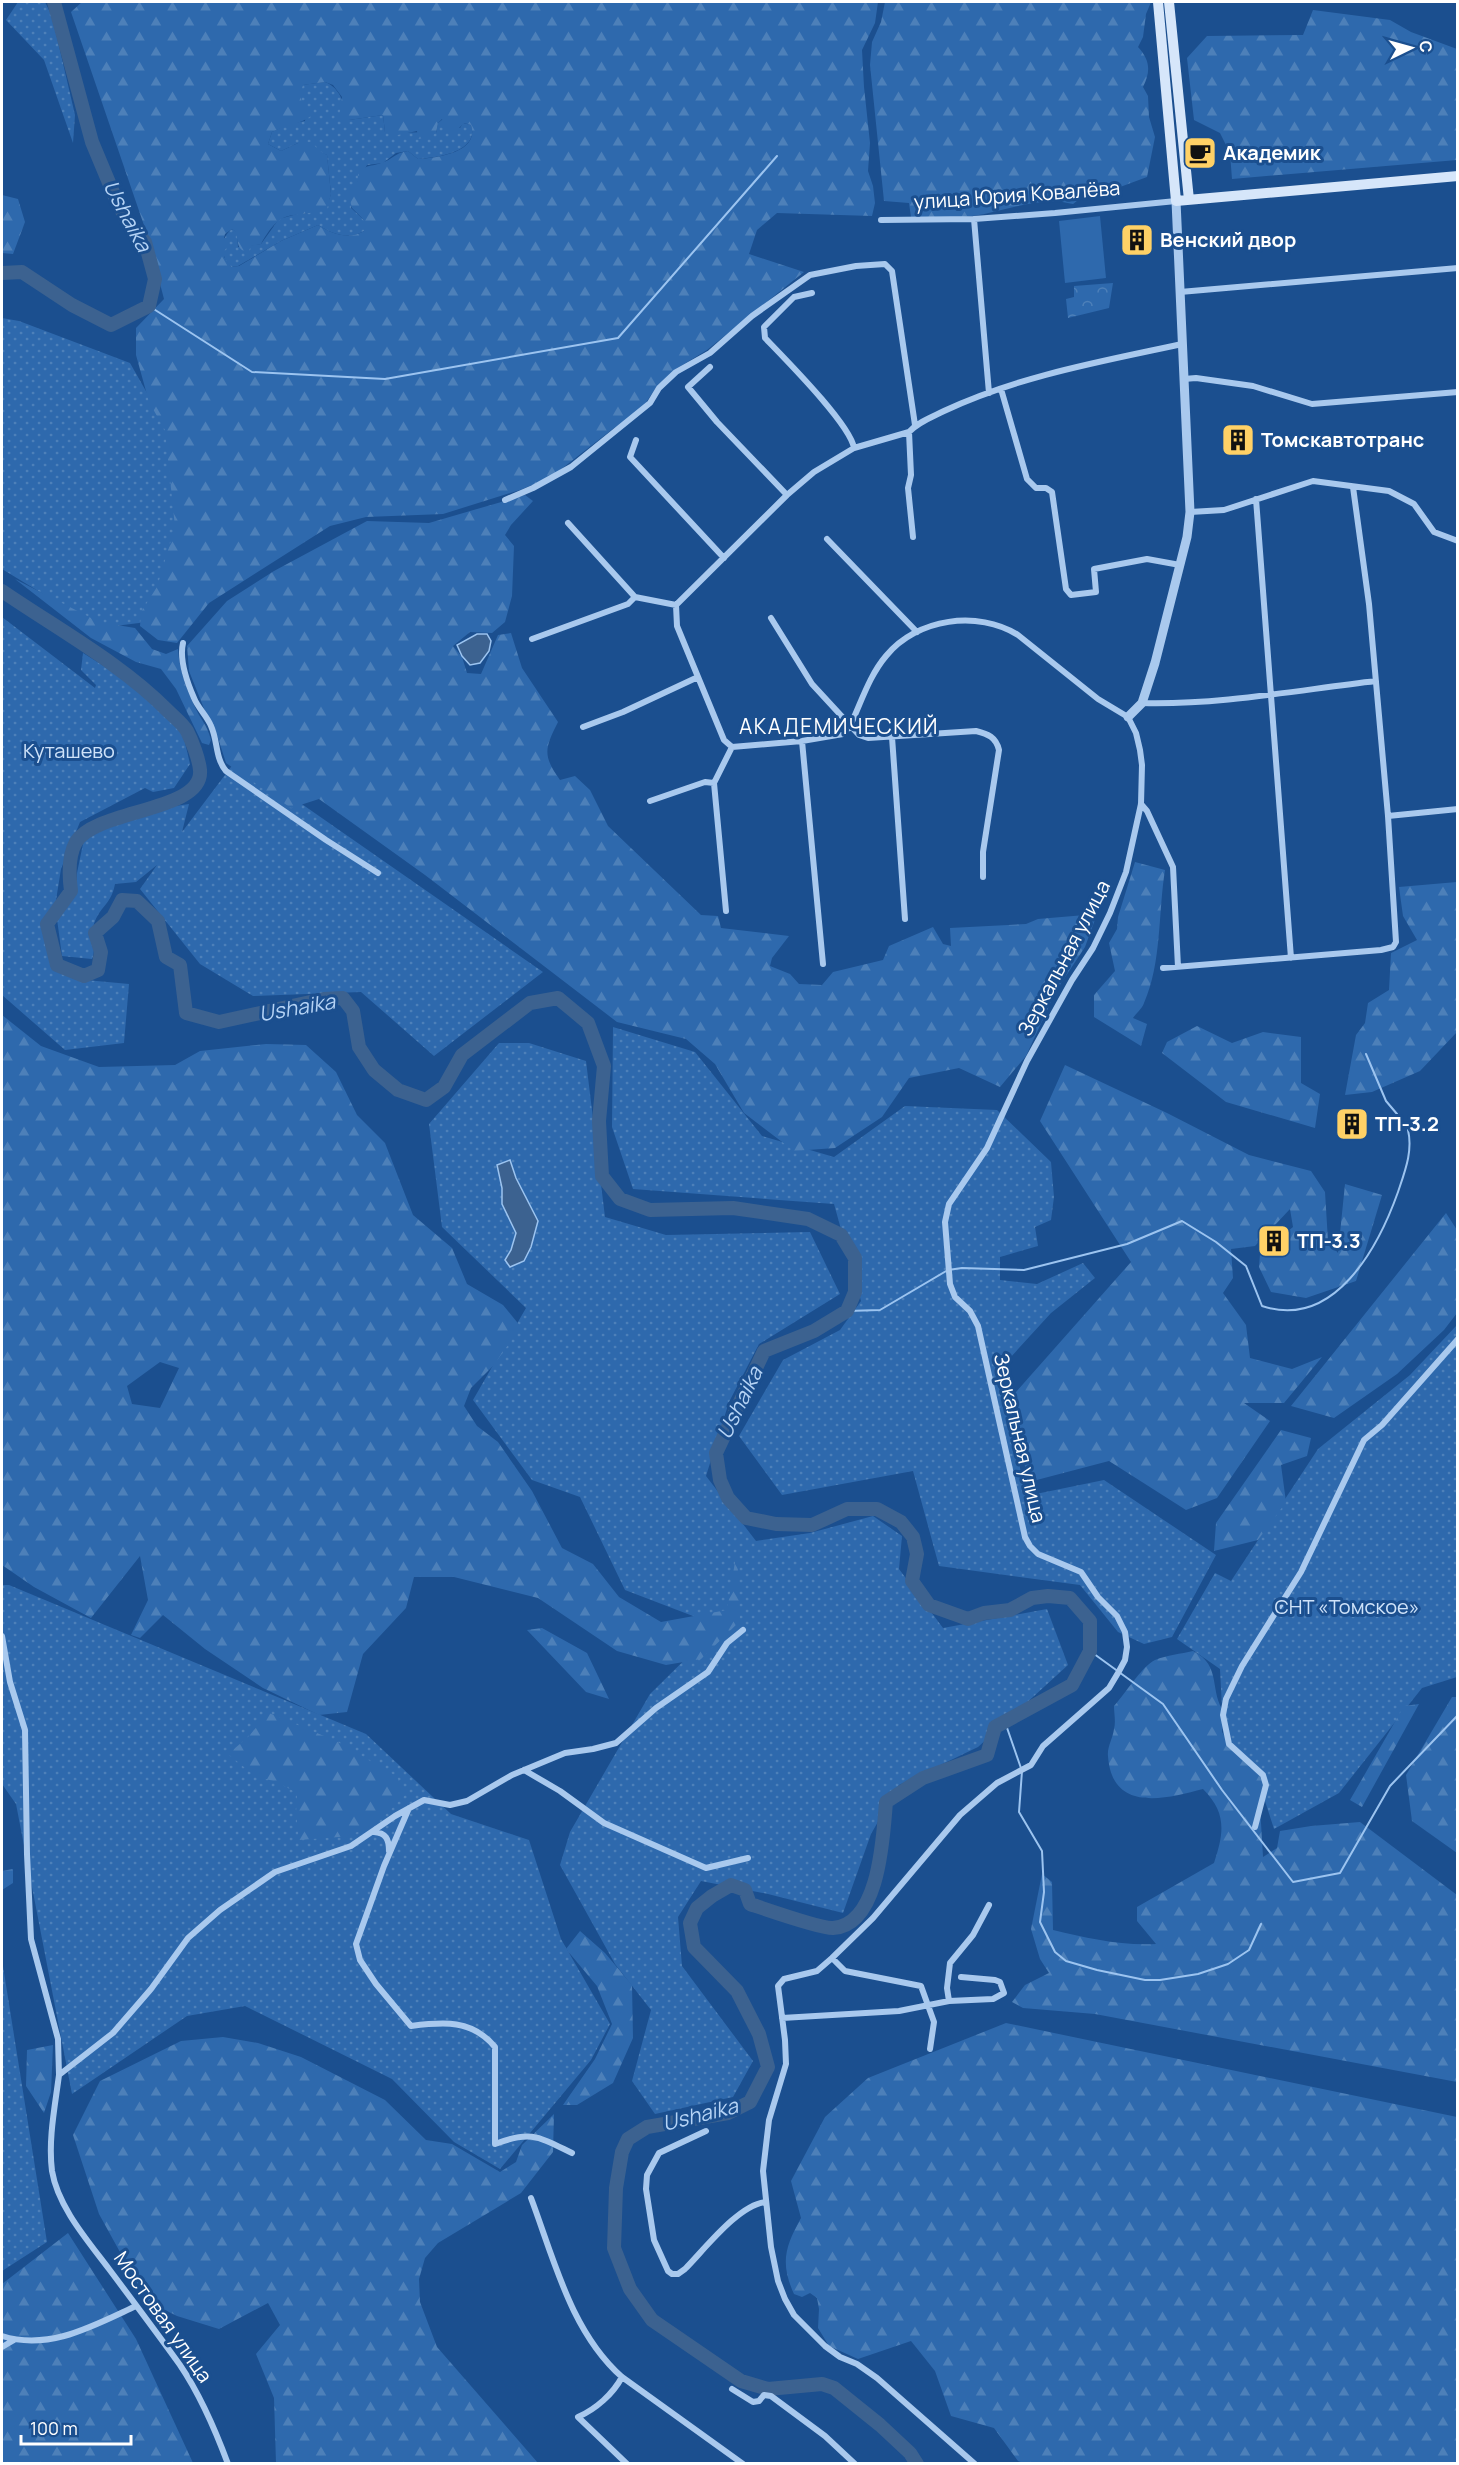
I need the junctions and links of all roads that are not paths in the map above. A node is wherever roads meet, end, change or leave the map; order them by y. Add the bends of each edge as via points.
1 (1158, 2) edge
2 (1169, 2) edge
3 (1168, 59) junction
4 (1458, 176) edge
5 (1189, 200) junction
6 (1176, 201) junction
7 (974, 219) junction
8 (881, 220) dead end
9 (1458, 268) edge
10 (1180, 292) junction
11 (812, 293) dead end
12 (1182, 344) junction
13 (710, 367) dead end
14 (1184, 379) junction
15 (1000, 389) junction
16 (1458, 392) edge
17 (989, 393) junction
18 (915, 426) junction
19 (909, 432) junction
20 (636, 440) dead end
21 (854, 448) junction
22 (1353, 487) junction
23 (787, 495) junction
24 (1256, 499) junction
25 (506, 500) dead end
26 (1190, 512) junction
27 (568, 523) dead end
28 (913, 537) dead end
29 (827, 539) dead end
30 (1458, 541) edge
31 (724, 558) junction
32 (1180, 565) junction
33 (635, 597) junction
34 (676, 605) junction
35 (771, 618) dead end
36 (917, 632) junction
37 (532, 639) dead end
38 (183, 644) dead end
39 (698, 677) junction
40 (1376, 681) junction
41 (1270, 693) junction
42 (1142, 703) junction
43 (1128, 717) junction
44 (582, 726) dead end
45 (850, 726) junction
46 (892, 737) junction
47 (802, 741) junction
48 (732, 747) junction
49 (714, 783) junction
50 (650, 801) dead end
51 (1141, 804) junction
52 (1458, 809) edge
53 (1388, 816) junction
54 (378, 873) dead end
55 (983, 877) dead end
56 (726, 911) dead end
57 (905, 919) dead end
58 (1291, 958) junction
59 (823, 964) dead end
60 (1178, 967) junction
61 (1163, 968) dead end
62 (1458, 1339) edge
63 (743, 1630) dead end
64 (2, 1636) edge
65 (524, 1770) junction
66 (410, 1807) junction
67 (1255, 1827) dead end
68 (374, 1832) junction
69 (389, 1854) junction
70 (748, 1858) dead end
71 (990, 1905) dead end
72 (832, 1958) junction
73 (961, 1977) dead end
74 (949, 2001) junction
75 (928, 2005) junction
76 (782, 2018) junction
77 (930, 2049) dead end
78 (59, 2075) junction
79 (706, 2131) dead end
80 (572, 2153) dead end
81 (531, 2198) dead end
82 (766, 2202) junction
83 (136, 2306) junction
84 (2, 2336) edge
85 (14, 2340) junction
86 (2, 2347) edge
87 (622, 2377) junction
88 (732, 2389) dead end
89 (228, 2463) edge
90 (627, 2463) edge
91 (743, 2463) edge
92 (855, 2463) edge
93 (975, 2463) edge

1 - 3 main road
2 - 3 main road
3 - 5 main road
3 - 6 main road
4 - 5 main road
5 - 6 main road
6 - 7 street, улица Юрия Ковалёва
6 - 10 street
7 - 8 street, улица Юрия Ковалёва
7 - 17 street
9 - 10 street
10 - 12 street
11 - 21 street via 794,297 764,327 763,333 849,435
12 - 14 street
12 - 15 street
13 - 23 street via 688,387
14 - 16 street via 1253,386 1312,404
14 - 26 street
15 - 17 street
15 - 32 street via 1027,479 1036,488 1052,492 1066,589 1071,596 1096,592 1094,569 1147,559
17 - 18 street
18 - 19 street
18 - 25 street via 892,271 885,264 856,266 810,275 752,316 710,353 676,372 659,387 650,403 571,467
19 - 21 street
19 - 28 street via 908,488
20 - 31 street via 630,457
21 - 23 street via 814,472
22 - 24 street via 1313,481
22 - 30 street via 1389,492 1408,500 1434,532
22 - 40 street
23 - 31 street
24 - 26 street via 1224,510
24 - 41 street
26 - 32 street
27 - 33 street
29 - 36 street
31 - 34 street
32 - 42 street
33 - 34 street
33 - 37 street via 628,604
34 - 39 street via 676,626
35 - 45 street via 812,684
36 - 43 street via 938,623 973,620 1006,627 1098,699
36 - 45 street via 900,642 882,661
38 - 54 street via 181,653 194,698 212,727 226,771
39 - 44 street via 623,712
39 - 48 street via 724,740
40 - 41 street
40 - 53 street
41 - 42 street via 1226,701
41 - 58 street
42 - 43 street
43 - 51 street, Зеркальная улица via 1136,733 1142,765
45 - 46 street via 868,738
45 - 47 street via 843,734
46 - 55 street via 976,731 996,741 999,750 983,852
46 - 57 street
47 - 48 street
47 - 59 street
48 - 49 street
49 - 50 street via 705,782
49 - 56 street
51 - 60 street via 1148,811 1173,867
51 - 72 street, Зеркальная улица via 1126,872 1114,905 1028,1061 987,1148 949,1204 945,1222 950,1284 955,1297 970,1311 978,1326 1025,1537 1038,1554 1081,1572 1125,1632 1125,1660 1109,1688 1057,1731 1031,1765 997,1783 960,1815 873,1918
52 - 53 street
53 - 58 street via 1397,938 1393,947
58 - 60 street
60 - 61 street
62 - 67 street via 1364,1440 1300,1572 1232,1685 1223,1715 1229,1743 1263,1775 1266,1785
63 - 65 street via 727,1643 708,1672 656,1708 616,1743 565,1752
64 - 78 street, Мостовая улица via 10,1682 26,1730 32,1939 58,2039
65 - 66 street via 467,1801 450,1805 424,1800
65 - 70 street via 604,1823 706,1868
66 - 68 street
66 - 69 street
68 - 69 street via 382,1832 386,1837
68 - 78 street via 351,1845 275,1872 220,1910 188,1938 113,2033
69 - 80 street via 356,1944 360,1960 411,2026 446,2022 459,2025 484,2036 495,2048 495,2144 535,2135
71 - 74 street via 973,1935 950,1963
72 - 75 street via 845,1971 921,1986
72 - 76 street, Зеркальная улица via 817,1971 780,1982
73 - 74 street via 995,1980 1000,1982 1004,1994 993,1999
74 - 75 street
75 - 76 street via 899,2011
75 - 77 street via 934,2022
76 - 82 street, Зеркальная улица via 786,2064 766,2139
78 - 83 street, Мостовая улица via 52,2172 81,2232
79 - 82 street via 658,2153 648,2175 646,2189 654,2240 668,2271 678,2274 735,2218 751,2206
81 - 87 street via 586,2334 605,2362
82 - 93 street, Зеркальная улица via 778,2281 794,2315 825,2346 877,2378
83 - 85 street via 62,2337
83 - 89 street, Мостовая улица via 199,2395
84 - 85 street
85 - 86 street
87 - 90 street via 603,2400 578,2417
87 - 91 street
88 - 92 street via 753,2402 764,2395 771,2396

